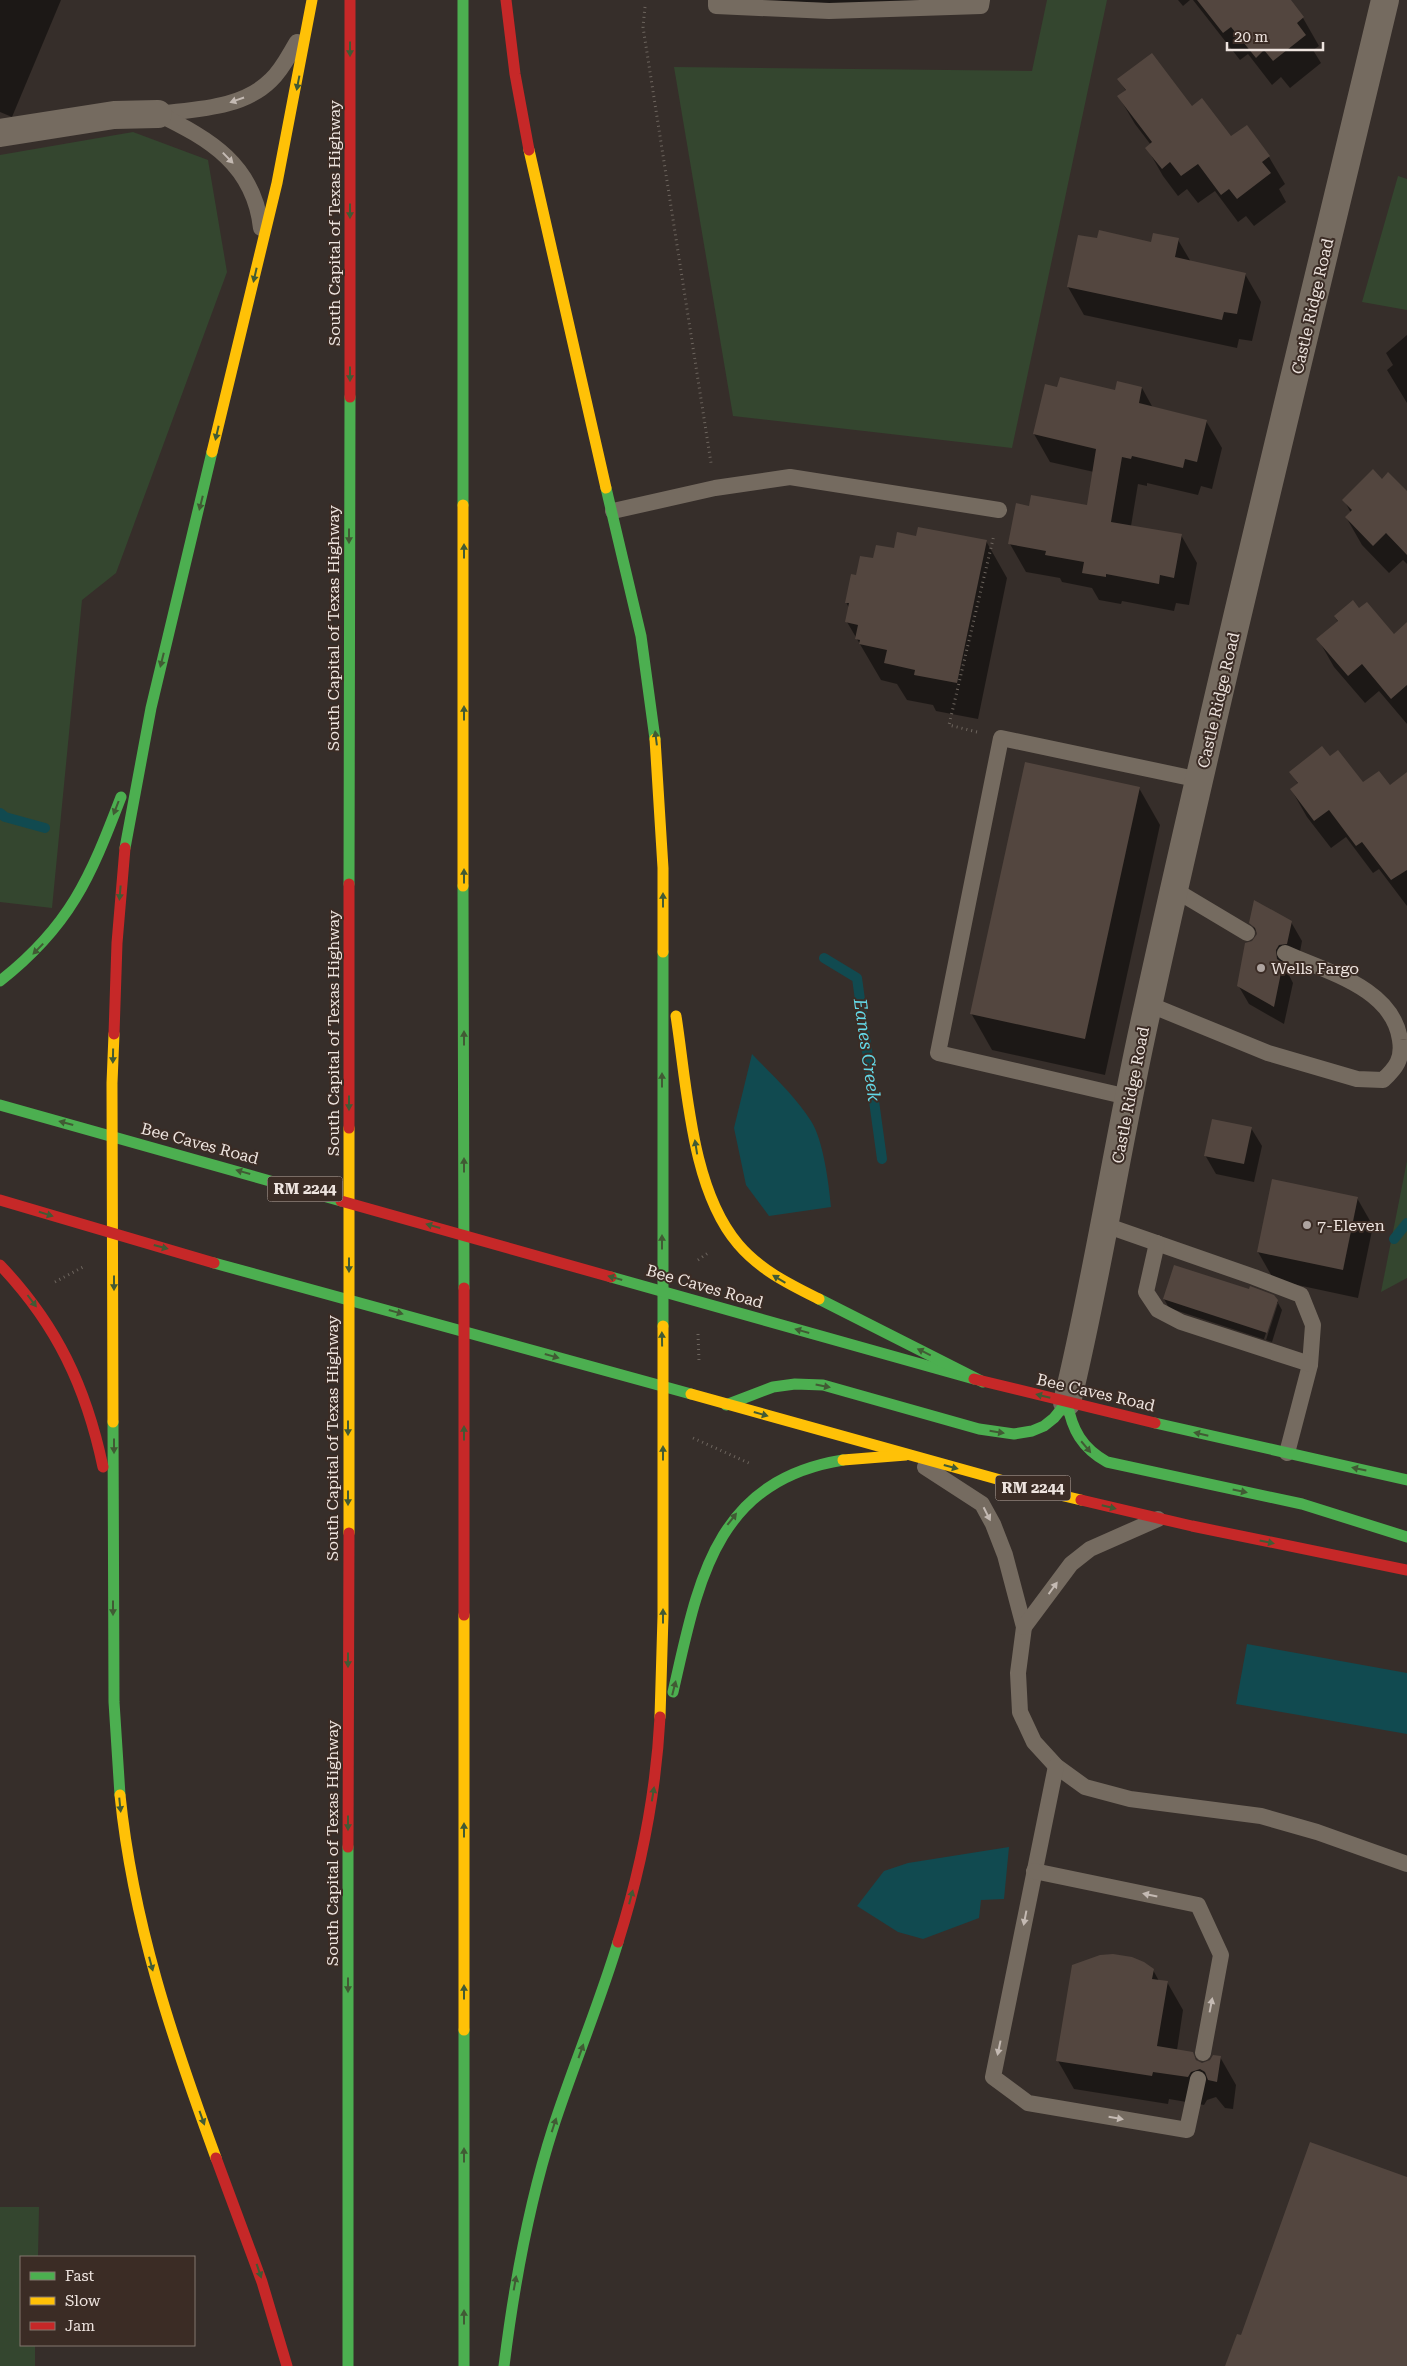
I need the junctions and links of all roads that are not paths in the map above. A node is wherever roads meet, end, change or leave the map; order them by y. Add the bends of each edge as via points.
1 (350, 0) edge
2 (463, 0) edge
3 (506, 0) edge
4 (716, 0) edge
5 (982, 0) edge
6 (1385, 0) edge
7 (311, 6) edge
8 (158, 114) junction
9 (0, 133) edge
10 (263, 244) junction
11 (999, 510) road end
12 (614, 511) junction
13 (146, 730) junction
14 (1200, 780) junction
15 (1175, 890) junction
16 (662, 926) junction
17 (1247, 933) dead end
18 (1285, 953) dead end
19 (0, 981) edge
20 (1148, 1004) junction
21 (1128, 1097) junction
22 (0, 1105) edge
23 (113, 1136) junction
24 (0, 1200) edge
25 (1105, 1225) junction
26 (114, 1235) junction
27 (1157, 1243) junction
28 (0, 1264) edge
29 (662, 1291) junction
30 (1310, 1364) junction
31 (984, 1382) junction
32 (663, 1387) junction
33 (1067, 1402) junction
34 (726, 1405) junction
35 (1287, 1453) junction
36 (906, 1455) junction
37 (1407, 1480) edge
38 (1159, 1518) junction
39 (114, 1524) junction
40 (1407, 1537) edge
41 (1407, 1570) edge
42 (1024, 1627) junction
43 (658, 1752) junction
44 (1056, 1766) junction
45 (1407, 1864) edge
46 (1034, 1871) junction
47 (1202, 2053) dead end
48 (1198, 2079) dead end
49 (287, 2366) edge
50 (348, 2366) edge
51 (464, 2366) edge
52 (504, 2366) edge

1 -> 50 main road, South Capital of Texas Highway
51 -> 2 main road
3 - 12 main road via 515,74 532,165
4 - 5 lane via 716,6 829,11 981,6
6 - 14 street, Castle Ridge Road
7 -> 8 lane via 285,63 256,92 216,106
7 -> 10 main road
8 - 9 street via 114,115
8 -> 10 lane via 216,146 239,170 255,201
10 -> 13 main road
11 - 12 lane via 790,477 715,488
16 -> 12 main road via 661,809 656,741 641,636
13 -> 19 main road via 97,860 76,902 31,956
13 -> 23 main road via 125,845 118,912
14 - 15 street, Castle Ridge Road
14 - 21 lane via 1002,738 938,1053
15 - 17 lane
15 - 20 street, Castle Ridge Road
29 -> 16 main road
31 -> 16 main road via 779,1279 759,1266 730,1236 712,1205 700,1172
18 - 20 lane via 1352,983 1381,1001 1398,1027 1402,1052 1396,1068 1383,1080 1357,1079 1268,1053
20 - 21 street, Castle Ridge Road
21 - 25 street, Castle Ridge Road
23 -> 22 main road, Bee Caves Road / RM 2244
23 - 26 main road
29 -> 23 main road, Bee Caves Road / RM 2244
24 -> 26 main road, RM 2244
25 - 27 lane
25 - 33 street, Castle Ridge Road
26 -> 32 main road, RM 2244
26 -> 39 main road
27 - 30 lane via 1301,1295 1313,1325
27 - 30 lane via 1146,1292 1158,1310 1181,1322
28 -> 39 main road via 36,1306 75,1372 94,1428
31 -> 29 main road, Bee Caves Road / RM 2244
32 -> 29 main road
30 - 35 lane
33 -> 31 main road, Bee Caves Road / RM 2244
32 - 34 main road, RM 2244
43 -> 32 main road via 663,1636
34 -> 33 main road via 779,1384 823,1385 1009,1434 1040,1428 1060,1413
35 -> 33 main road, Bee Caves Road / RM 2244
33 -> 40 main road via 1075,1431 1083,1444 1093,1455 1107,1462 1302,1504
34 -> 36 main road, RM 2244
37 -> 35 main road, Bee Caves Road / RM 2244
36 -> 38 main road, RM 2244
36 -> 42 lane via 982,1504 1006,1555
43 -> 36 main road via 704,1570 719,1537 739,1511 752,1498 779,1481 809,1468
38 -> 41 main road, RM 2244
42 -> 38 lane via 1071,1564 1090,1549
39 -> 49 main road via 116,1756 135,1895 157,1986 268,2296
42 - 44 lane via 1018,1673 1020,1712 1034,1742
52 -> 43 main road via 532,2199 624,1926 646,1836
44 - 45 lane via 1085,1786 1130,1798 1261,1816
44 - 46 lane
47 -> 46 lane via 1221,1955 1198,1905
46 -> 48 lane via 993,2077 1028,2103 1187,2130

